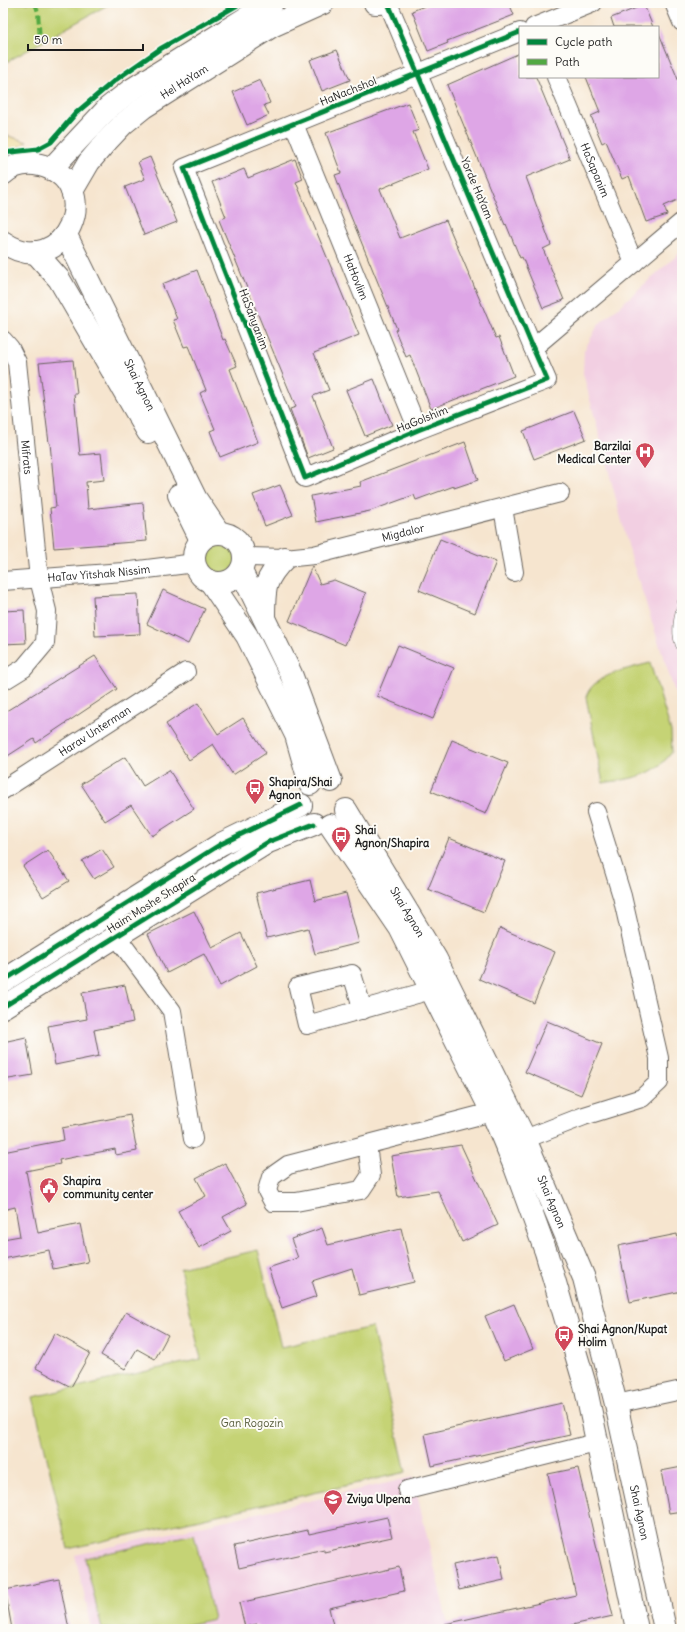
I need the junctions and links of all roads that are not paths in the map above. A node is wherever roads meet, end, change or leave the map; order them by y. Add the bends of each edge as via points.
1 (272, 3) edge
2 (323, 3) edge
3 (375, 3) edge
4 (380, 3) edge
5 (388, 3) edge
6 (593, 3) edge
7 (674, 3) edge
8 (682, 22) edge
9 (536, 26) edge
10 (519, 33) edge
11 (418, 74) junction
12 (556, 78) edge
13 (294, 124) junction
14 (184, 168) joint
15 (51, 169) junction
16 (4, 172) edge
17 (72, 191) junction
18 (682, 222) edge
19 (66, 235) junction
20 (3, 242) edge
21 (35, 252) junction
22 (634, 263) junction
23 (3, 340) edge
24 (533, 348) junction
25 (547, 380) joint
26 (418, 430) junction
27 (305, 478) joint
28 (560, 493) dead end
29 (503, 508) junction
30 (210, 536) junction
31 (285, 558) junction
32 (195, 563) junction
33 (243, 564) junction
34 (514, 572) dead end
35 (39, 579) junction
36 (3, 581) edge
37 (210, 581) junction
38 (682, 603) edge
39 (264, 621) junction
40 (682, 648) edge
41 (186, 672) dead end
42 (3, 681) edge
43 (321, 783) junction
44 (3, 790) edge
45 (301, 805) junction
46 (346, 810) junction
47 (596, 812) dead end
48 (322, 824) junction
49 (117, 937) junction
50 (3, 981) edge
51 (431, 990) junction
52 (3, 1007) edge
53 (363, 1010) dead end
54 (492, 1112) junction
55 (193, 1139) dead end
56 (525, 1139) junction
57 (367, 1145) junction
58 (682, 1390) edge
59 (616, 1404) junction
60 (596, 1442) junction
61 (407, 1490) dead end
62 (637, 1629) edge
63 (665, 1629) edge

1 - 15 street, Hel HaYam via 131,90 108,108
2 - 17 street, Hel HaYam via 272,26 144,108 123,124 106,142 89,162
3 - 4 street
5 - 11 street, Yorde HaYam
6 - 9 street, HaNachshol
7 - 8 street
10 - 11 street, HaNachshol
11 - 13 street, HaNachshol
11 - 24 street, Yorde HaYam
12 - 22 street, HaSapanim
13 - 14 street, HaNachshol
13 - 26 street, HaHovlim
14 - 27 street, HaSahyanim
15 - 16 street via 28,164
15 - 17 street via 64,178
17 - 19 street via 75,214
18 - 22 street
19 - 21 street via 49,248
19 - 30 street, Shai Agnon via 196,498
20 - 21 street via 21,251
21 - 30 street, Shai Agnon via 59,279
22 - 24 street
23 - 35 street, Mifrats via 17,362
24 - 25 street, Yorde HaYam
25 - 26 street, HaGolshim
26 - 27 street, HaGolshim
28 - 29 street, Migdalor
29 - 31 street, Migdalor via 314,555
29 - 34 street
30 - 32 street via 195,551
30 - 33 street via 234,537 240,543
31 - 33 street, Migdalor
31 - 39 street via 268,579
32 - 35 street, HaTav Yitshak Nissim
32 - 37 street via 198,571
33 - 37 street via 231,580 217,583
33 - 39 street
35 - 36 street, HaTav Yitshak Nissim
35 - 42 street via 47,611 45,643 24,668
37 - 43 street via 247,636
38 - 40 lane via 678,620 678,642
39 - 43 street via 291,674
41 - 44 street, Harav Unterman
43 - 45 street via 302,797
43 - 46 street via 338,784 346,796
45 - 48 street via 308,819
45 - 50 street, Haim Moshe Shapira via 221,844
46 - 48 street via 337,822
46 - 56 street, Shai Agnon via 436,959
47 - 56 street via 624,904 659,1058 659,1082 642,1098 584,1116
48 - 49 street, Haim Moshe Shapira via 268,842
48 - 51 street, Shai Agnon via 400,928
49 - 52 street, Haim Moshe Shapira
49 - 55 street via 172,1011
51 - 53 street
51 - 54 street, Shai Agnon
54 - 57 street
54 - 60 street, Shai Agnon via 546,1252 585,1385
56 - 59 street, Shai Agnon via 584,1278
57 - 57 street via 371,1175 360,1190 296,1202 273,1202 267,1191 271,1177 288,1165
58 - 59 street
59 - 63 street, Shai Agnon
60 - 61 street
60 - 62 street, Shai Agnon

